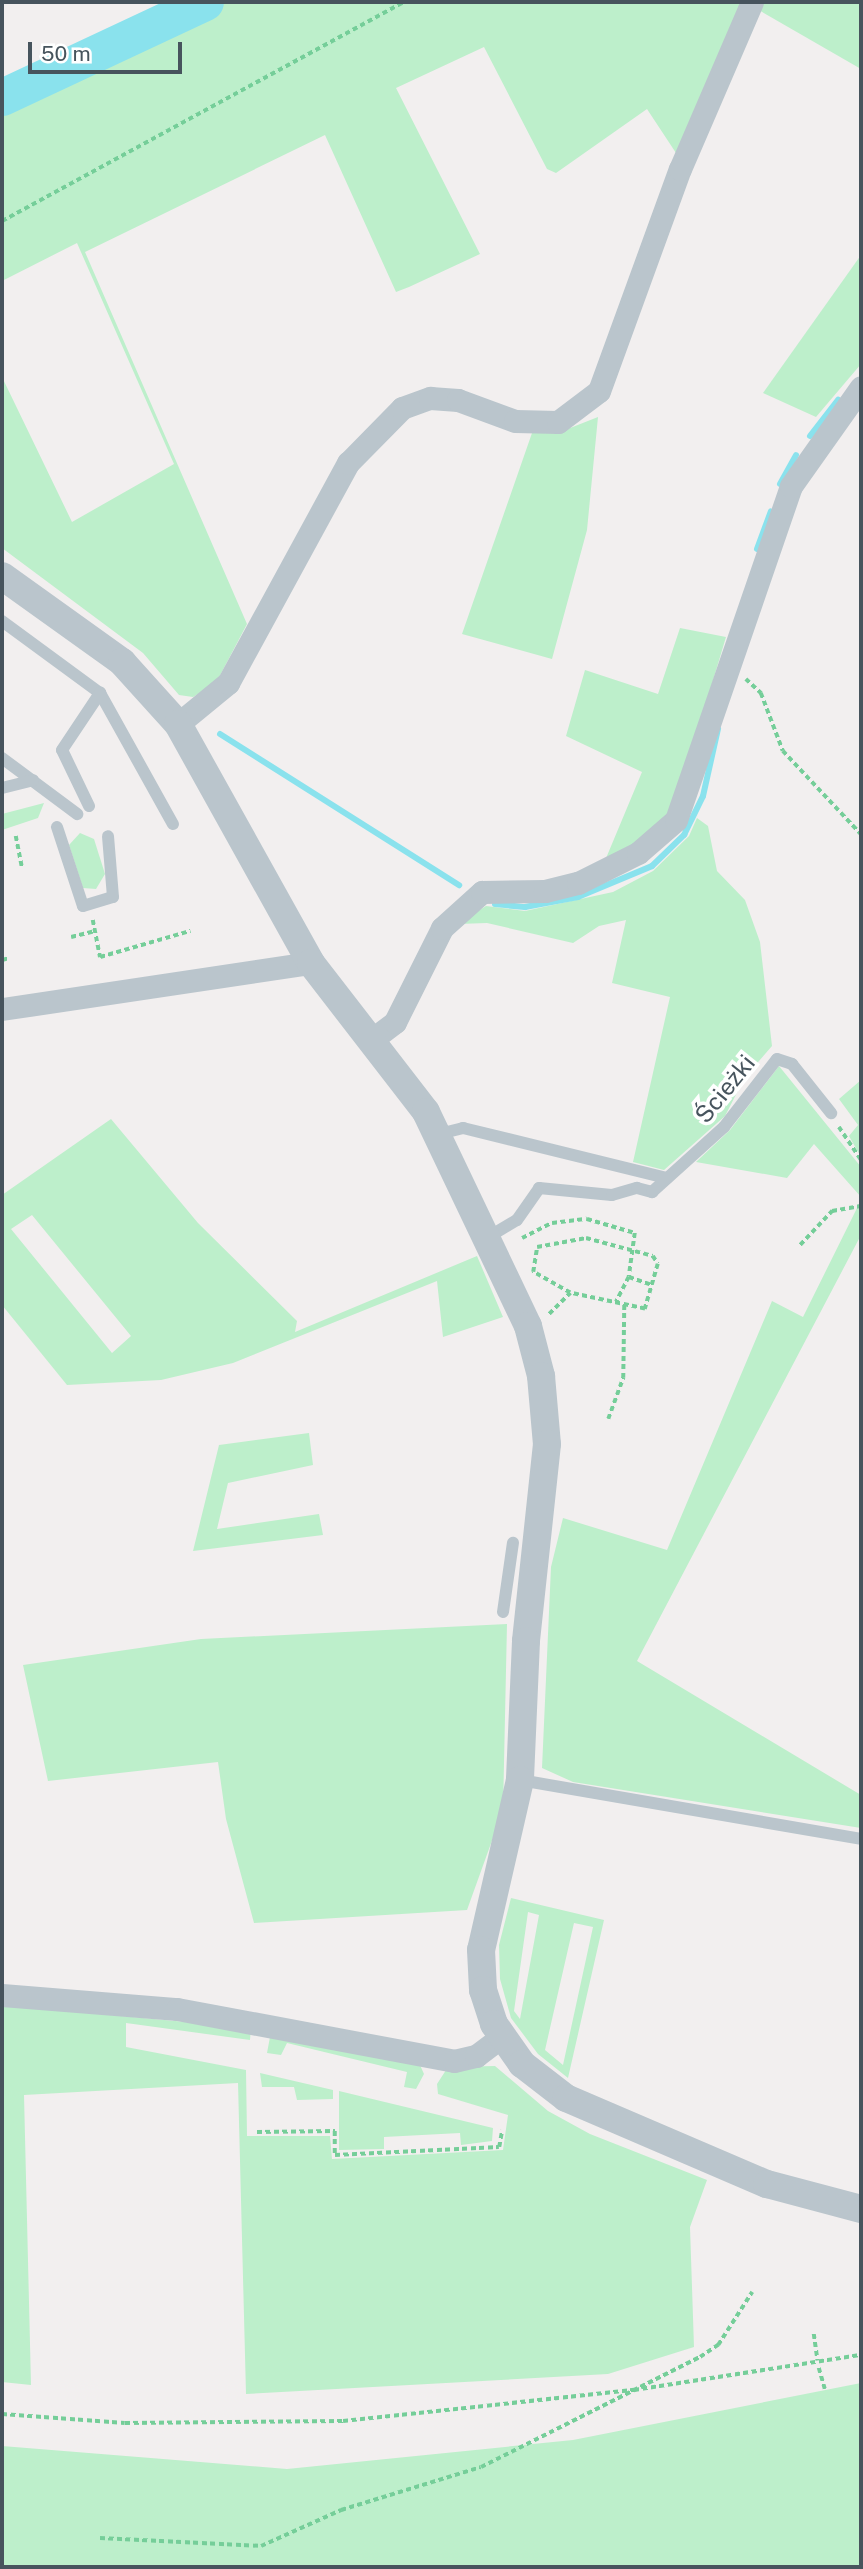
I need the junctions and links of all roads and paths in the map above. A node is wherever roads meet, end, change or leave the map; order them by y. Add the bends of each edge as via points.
1 (404, 2) edge
2 (752, 2) edge
3 (2, 220) edge
4 (861, 387) edge
5 (2, 576) edge
6 (2, 621) edge
7 (732, 665) junction
8 (100, 693) junction
9 (178, 724) junction
10 (2, 758) edge
11 (33, 780) junction
12 (2, 788) edge
13 (173, 824) dead end
14 (57, 827) dead end
15 (861, 834) edge
16 (16, 836) dead end
17 (108, 836) dead end
18 (22, 867) dead end
19 (90, 904) junction
20 (95, 931) junction
21 (190, 931) dead end
22 (71, 937) dead end
23 (9, 958) dead end
24 (2, 960) edge
25 (311, 963) junction
26 (2, 1009) edge
27 (374, 1038) junction
28 (831, 1113) joint
29 (439, 1135) junction
30 (861, 1160) edge
31 (667, 1178) junction
32 (861, 1206) edge
33 (498, 1240) junction
34 (800, 1245) dead end
35 (635, 1251) junction
36 (629, 1277) junction
37 (652, 1285) junction
38 (570, 1293) junction
39 (616, 1303) junction
40 (624, 1304) junction
41 (541, 1323) dead end
42 (608, 1419) dead end
43 (513, 1543) dead end
44 (503, 1612) dead end
45 (520, 1780) junction
46 (861, 1839) edge
47 (2, 1995) edge
48 (502, 2037) junction
49 (502, 2130) dead end
50 (257, 2132) dead end
51 (861, 2209) edge
52 (752, 2292) dead end
53 (814, 2334) dead end
54 (861, 2355) edge
55 (818, 2361) dead end
56 (819, 2368) dead end
57 (825, 2389) dead end
58 (634, 2390) junction
59 (2, 2414) edge
60 (100, 2538) dead end

1 - 3 path
2 - 9 street via 680,169 599,391 558,422 515,421 457,400 430,398 402,408 348,463 228,683
4 - 7 street via 791,486
5 - 9 street via 128,667
6 - 8 lane
7 - 15 path via 761,693 783,751
7 - 27 street via 687,801 669,828 638,853 578,883 545,891 482,892 442,928 395,1022
8 - 11 lane via 62,750 83,810
8 - 13 lane
9 - 25 street
10 - 11 lane
11 - 12 lane
14 - 19 lane via 83,906
16 - 18 path
17 - 19 lane via 113,897
19 - 20 path
20 - 21 path via 100,957
20 - 22 path
23 - 24 path
25 - 26 street
25 - 27 street
27 - 29 street
28 - 30 path
28 - 31 lane, Ścieżki via 792,1064 777,1059 724,1127
29 - 31 lane via 463,1128
29 - 33 street
31 - 33 lane, Ścieżki via 652,1192 539,1188
32 - 34 path via 832,1211
33 - 35 path via 552,1223 587,1219 635,1233
33 - 45 street via 531,1338 547,1419
35 - 36 path
35 - 37 path via 658,1264
35 - 38 path via 586,1238 537,1247 533,1272
36 - 37 path
36 - 39 path
37 - 40 path via 645,1309
38 - 39 path
38 - 41 path
39 - 40 path
40 - 42 path via 622,1378
43 - 44 lane
45 - 46 lane
45 - 48 street via 481,1950 483,1990
47 - 48 street via 177,2009 454,2061 475,2056
48 - 51 street via 535,2076 566,2098 767,2184
49 - 50 path via 499,2147 335,2155 335,2131
52 - 58 path via 718,2345
53 - 55 path
54 - 58 path
56 - 57 path
58 - 59 path via 263,2426
58 - 60 path via 481,2467 341,2510 261,2546

